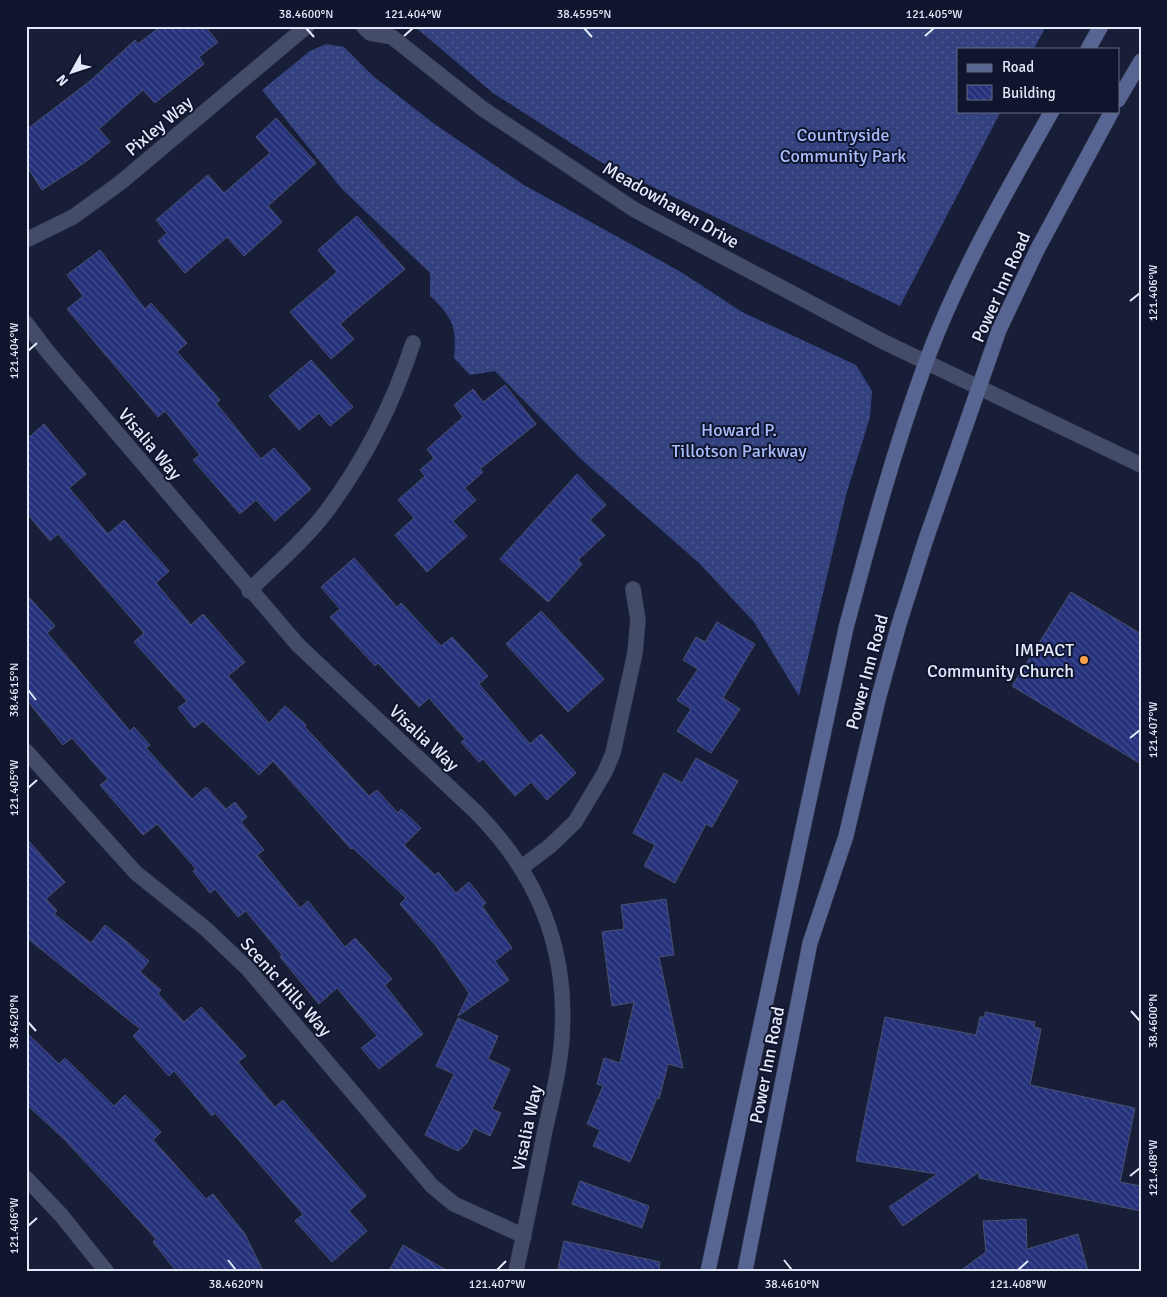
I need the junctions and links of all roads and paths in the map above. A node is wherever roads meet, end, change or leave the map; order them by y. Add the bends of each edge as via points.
1 (307, 26) edge
2 (363, 26) edge
3 (1101, 26) edge
4 (1089, 48) edge
5 (1141, 61) edge
6 (1120, 97) edge
7 (1051, 112) edge
8 (1111, 112) edge
9 (26, 240) edge
10 (26, 324) edge
11 (413, 343) dead end
12 (926, 362) junction
13 (979, 388) junction
14 (1141, 465) edge
15 (633, 589) dead end
16 (249, 591) junction
17 (26, 751) edge
18 (522, 868) junction
19 (26, 1178) edge
20 (524, 1236) junction
21 (106, 1271) edge
22 (516, 1271) edge
23 (708, 1271) edge
24 (745, 1271) edge

1 - 9 street, Pixley Way via 120,183 73,217
2 - 12 street, Meadowhaven Drive via 370,33 392,37 482,109 634,210
3 - 4 main road
5 - 6 main road
7 - 12 main road, Power Inn Road via 1004,196 947,311
8 - 13 main road, Power Inn Road via 1037,250 1000,330
10 - 16 street, Visalia Way
11 - 16 street via 383,422 355,470 325,513
12 - 13 street, Meadowhaven Drive
12 - 23 main road, Power Inn Road via 870,537 846,628
13 - 14 street, Meadowhaven Drive
13 - 24 main road, Power Inn Road via 899,624 846,836 810,943
15 - 18 street via 638,620 634,653 613,753 574,822
16 - 18 street, Visalia Way via 298,645 495,831
17 - 20 street, Scenic Hills Way via 136,874 206,929 248,969 432,1186 454,1204
18 - 20 street, Visalia Way via 540,902 554,944 564,1010 558,1067
19 - 21 street
20 - 22 street, Visalia Way

